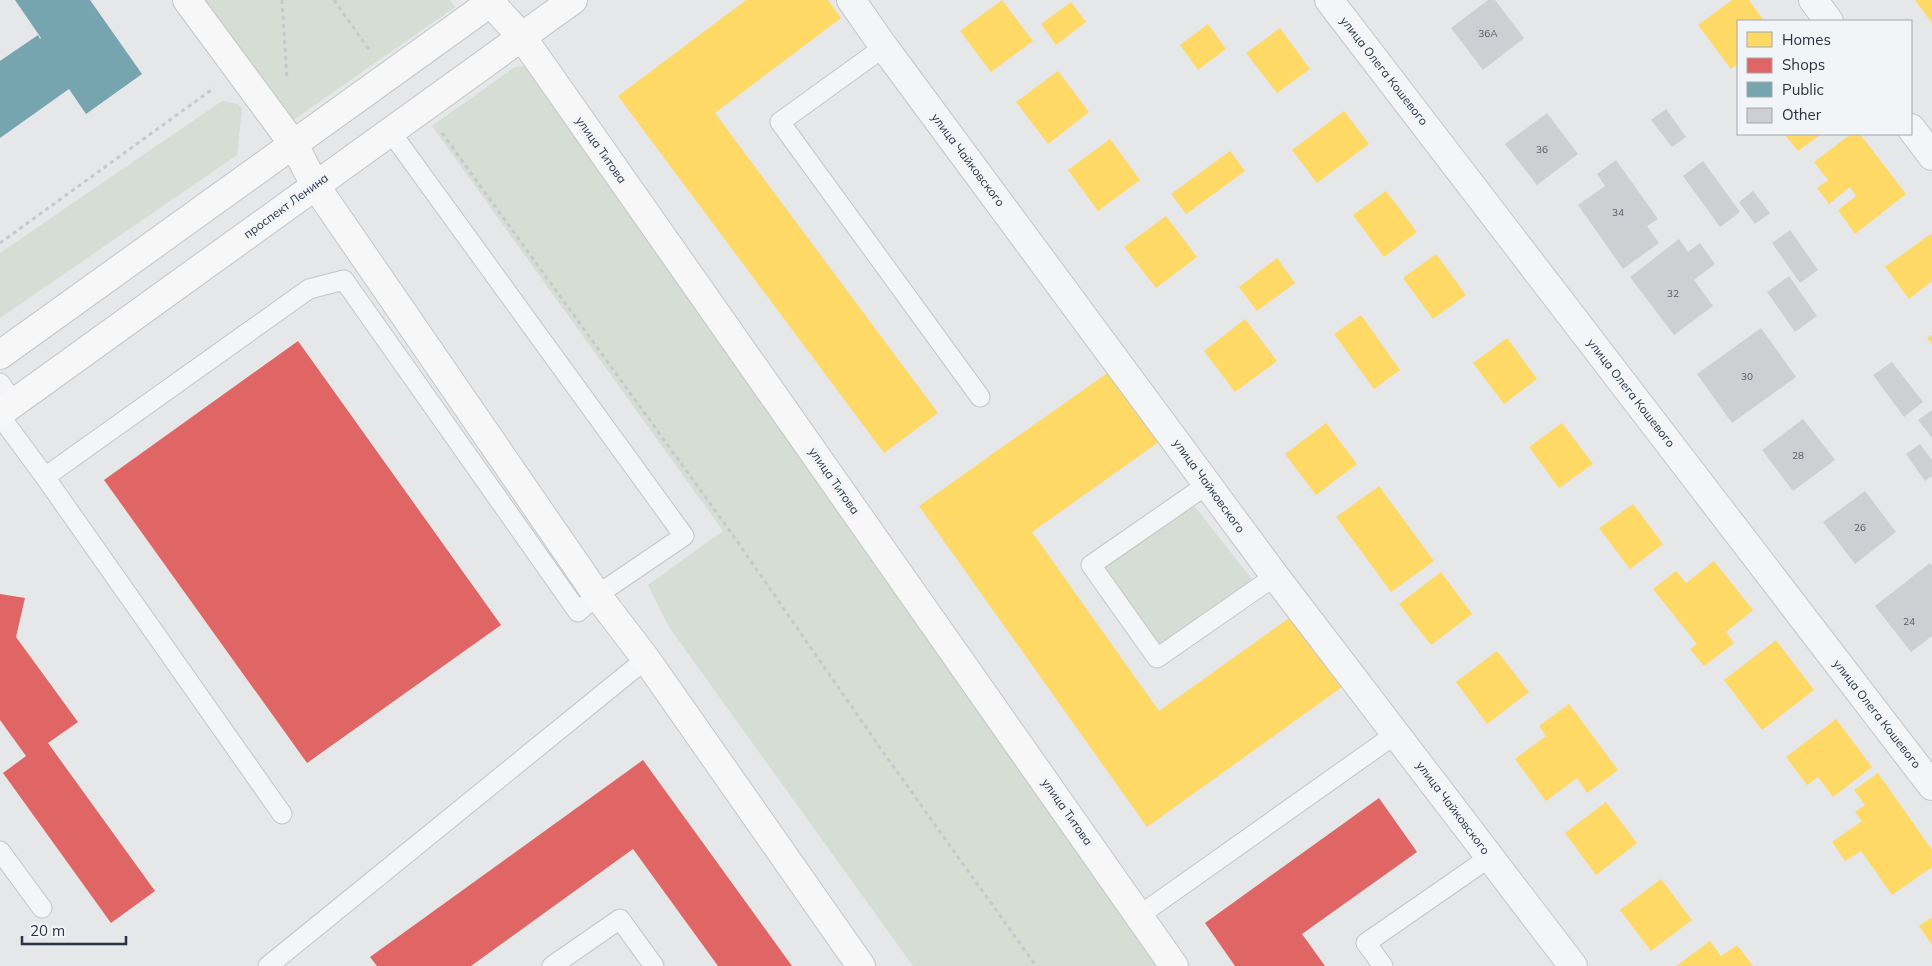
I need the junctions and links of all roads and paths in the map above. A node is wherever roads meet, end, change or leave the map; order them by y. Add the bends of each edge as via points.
1 (187, 0) edge
2 (282, 0) edge
3 (334, 0) edge
4 (573, 0) edge
5 (851, 0) edge
6 (1329, 0) edge
7 (1813, 0) edge
8 (491, 1) edge
9 (1828, 20) edge
10 (522, 37) junction
11 (884, 47) junction
12 (372, 54) dead end
13 (220, 84) dead end
14 (287, 85) dead end
15 (423, 107) junction
16 (1912, 129) edge
17 (390, 131) junction
18 (294, 145) junction
19 (1932, 156) edge
20 (315, 184) junction
21 (0, 243) edge
22 (367, 260) junction
23 (344, 280) junction
24 (0, 355) edge
25 (980, 397) dead end
26 (4, 404) edge
27 (46, 477) junction
28 (1208, 484) junction
29 (1275, 576) junction
30 (598, 595) junction
31 (646, 659) junction
32 (1396, 734) junction
33 (1932, 786) edge
34 (282, 814) dead end
35 (0, 851) edge
36 (1490, 857) junction
37 (42, 908) dead end
38 (1140, 915) junction
39 (273, 965) edge
40 (552, 966) edge
41 (654, 966) edge
42 (861, 966) edge
43 (1036, 966) edge
44 (1174, 966) edge
45 (1383, 966) edge
46 (1573, 966) edge

1 - 18 street
2 - 14 path
3 - 12 path
4 - 10 street, проспект Ленина
5 - 11 street, улица Чайковского
6 - 33 street, улица Олега Кошевого
7 - 9 street
8 - 10 street, улица Титова
8 - 18 street
10 - 15 street, проспект Ленина
10 - 38 street, улица Титова
11 - 25 lane via 780,122
11 - 28 street, улица Чайковского
13 - 21 path
15 - 17 street, проспект Ленина
15 - 43 path via 730,531
16 - 19 street
17 - 20 street, проспект Ленина
17 - 30 lane via 684,536
18 - 20 street
18 - 24 street
20 - 22 street
20 - 26 street, проспект Ленина
22 - 23 lane
22 - 30 street
23 - 27 lane via 309,289
23 - 30 lane via 578,612
26 - 27 lane
27 - 34 lane
28 - 29 street, улица Чайковского
28 - 29 lane via 1091,565 1157,658
29 - 32 street, улица Чайковского
30 - 31 street
31 - 39 lane
31 - 42 street
32 - 36 street, улица Чайковского
32 - 38 lane
35 - 37 lane
36 - 45 lane via 1366,943
36 - 46 street, улица Чайковского
38 - 44 street, улица Титова
40 - 41 lane via 620,919

